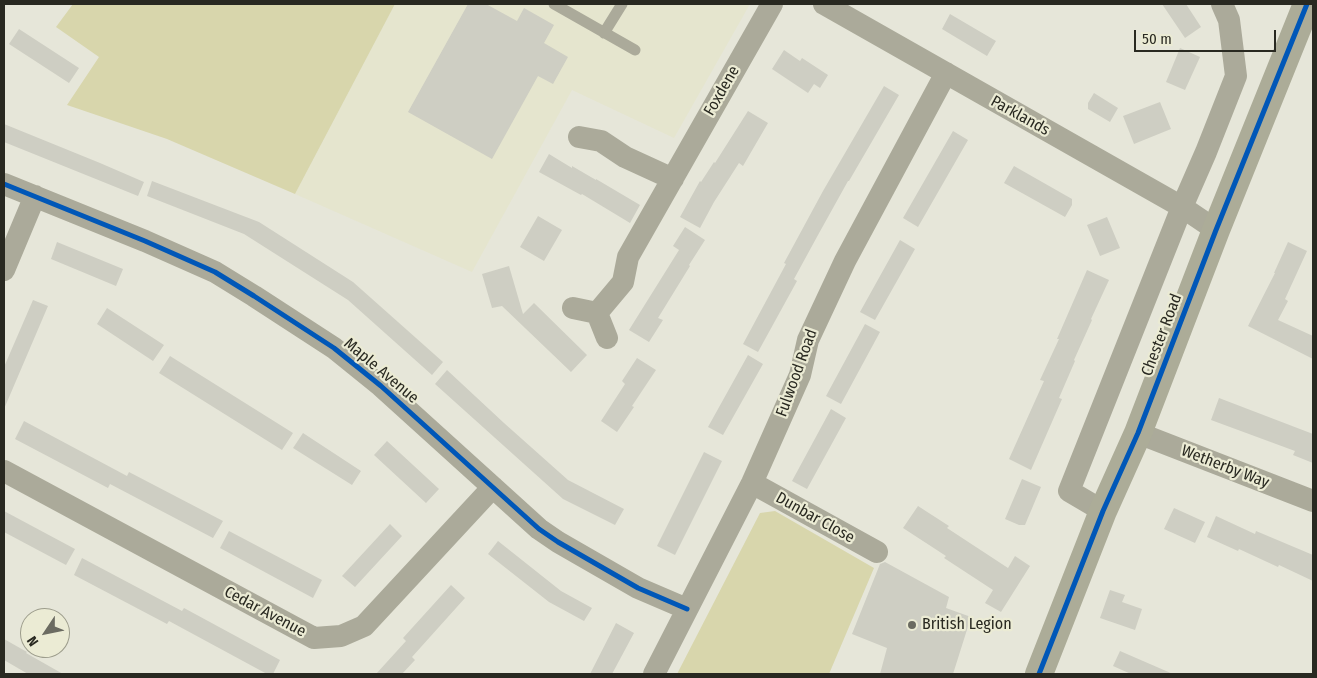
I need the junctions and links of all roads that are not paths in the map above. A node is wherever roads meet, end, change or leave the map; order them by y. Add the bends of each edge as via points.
1 (554, 4) edge
2 (622, 4) edge
3 (772, 4) edge
4 (824, 4) edge
5 (1222, 4) edge
6 (1307, 4) edge
7 (604, 33) junction
8 (635, 50) dead end
9 (946, 73) junction
10 (579, 137) dead end
11 (673, 179) junction
12 (4, 184) edge
13 (35, 196) junction
14 (1182, 206) junction
15 (1216, 230) junction
16 (4, 270) edge
17 (573, 308) dead end
18 (598, 313) junction
19 (607, 338) dead end
20 (1138, 433) junction
21 (4, 470) edge
22 (752, 483) junction
23 (493, 487) junction
24 (1313, 501) edge
25 (1103, 511) junction
26 (877, 552) dead end
27 (687, 609) junction
28 (654, 674) edge
29 (1039, 674) edge

1 - 7 lane
2 - 7 lane
3 - 11 street, Foxdene
4 - 9 street, Parklands
5 - 14 street, Chester Road via 1229,20 1236,76
6 - 15 main road, Chester Road
7 - 8 lane
9 - 14 street, Parklands
9 - 22 street, Fulwood Road via 844,261 808,340 800,375
10 - 11 street via 601,141 625,157
11 - 18 street, Foxdene via 628,257 624,282
12 - 13 street, Maple Avenue
13 - 16 street
13 - 23 street, Maple Avenue via 215,272 254,296 334,348
14 - 15 street, Parklands
14 - 25 street, Chester Road via 1069,491
15 - 20 main road, Chester Road
17 - 18 street
18 - 19 street
20 - 24 street, Wetherby Way
20 - 25 main road, Chester Road
21 - 23 street, Cedar Avenue via 314,638 341,636 364,626
22 - 26 street, Dunbar Close
22 - 27 street, Fulwood Road
23 - 27 street, Maple Avenue via 558,542 638,588
25 - 29 main road, Chester Road
27 - 28 street, Fulwood Road

